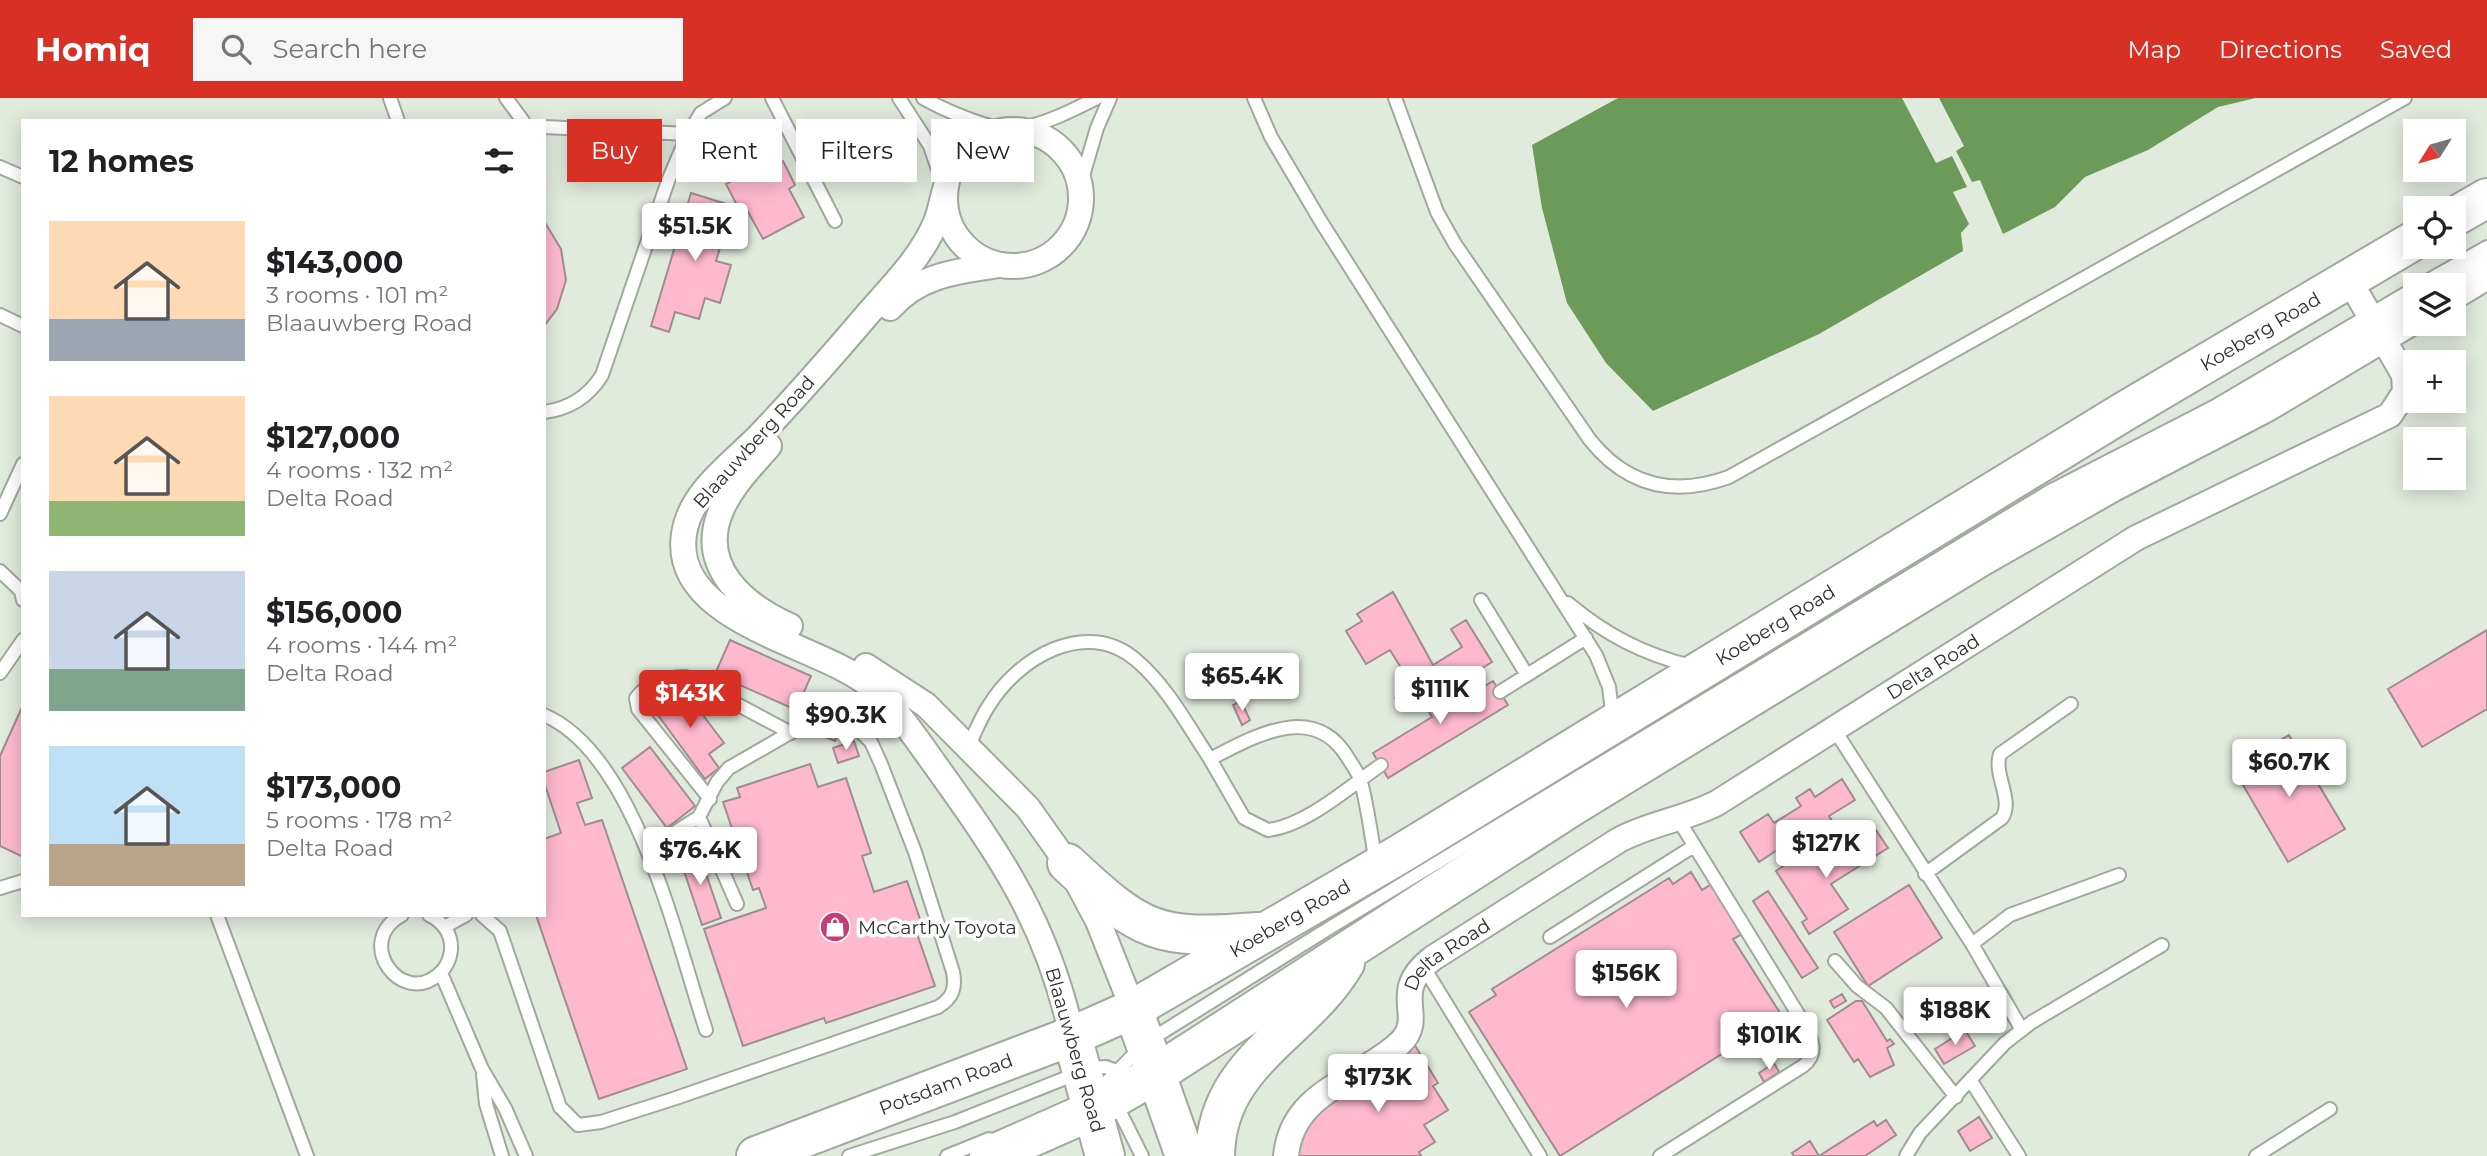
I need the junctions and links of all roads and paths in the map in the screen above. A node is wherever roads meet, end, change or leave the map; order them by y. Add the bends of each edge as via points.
1 (390, 98) edge
2 (506, 98) edge
3 (725, 98) edge
4 (772, 98) edge
5 (899, 98) edge
6 (923, 98) edge
7 (1097, 98) edge
8 (1110, 98) edge
9 (1254, 98) edge
10 (1395, 98) edge
11 (2405, 98) edge
12 (397, 119) edge
13 (522, 119) edge
14 (697, 119) edge
15 (972, 119) edge
16 (1034, 124) edge
17 (546, 127) edge
18 (676, 133) edge
19 (1034, 135) edge
20 (676, 162) edge
21 (0, 167) edge
22 (21, 176) edge
23 (947, 182) edge
24 (1080, 186) junction
25 (945, 190) junction
26 (2487, 198) edge
27 (2466, 210) edge
28 (835, 221) dead end
29 (2403, 247) edge
30 (2487, 247) edge
31 (1000, 265) junction
32 (2487, 269) edge
33 (2441, 273) edge
34 (2348, 278) junction
35 (2466, 282) edge
36 (2403, 299) edge
37 (0, 315) edge
38 (2403, 316) edge
39 (2376, 324) junction
40 (21, 325) edge
41 (546, 412) edge
42 (21, 468) edge
43 (0, 514) edge
44 (719, 563) junction
45 (689, 571) junction
46 (0, 572) edge
47 (21, 591) edge
48 (1560, 596) junction
49 (1481, 600) dead end
50 (1586, 638) junction
51 (21, 643) edge
52 (1700, 668) junction
53 (0, 673) edge
54 (1527, 675) junction
55 (1500, 692) dead end
56 (2071, 704) dead end
57 (546, 716) edge
58 (1613, 722) junction
59 (1834, 729) junction
60 (791, 733) junction
61 (969, 746) junction
62 (1210, 759) junction
63 (1381, 765) dead end
64 (1361, 779) junction
65 (710, 799) junction
66 (699, 817) junction
67 (1678, 818) junction
68 (1694, 846) junction
69 (647, 850) junction
70 (1067, 863) junction
71 (1377, 866) junction
72 (1926, 874) junction
73 (2119, 875) dead end
74 (21, 882) edge
75 (0, 888) edge
76 (737, 904) dead end
77 (218, 917) edge
78 (432, 917) edge
79 (462, 917) edge
80 (484, 917) edge
81 (397, 919) edge
82 (444, 927) junction
83 (1266, 932) junction
84 (1550, 937) dead end
85 (1356, 943) junction
86 (1972, 944) junction
87 (2162, 945) dead end
88 (1835, 961) dead end
89 (1423, 966) junction
90 (441, 973) junction
91 (706, 1030) dead end
92 (2022, 1030) junction
93 (482, 1069) junction
94 (1111, 1076) junction
95 (1971, 1082) junction
96 (1956, 1097) junction
97 (2330, 1109) dead end
98 (994, 1146) edge
99 (307, 1156) edge
100 (502, 1156) edge
101 (526, 1156) edge
102 (756, 1156) edge
103 (849, 1156) edge
104 (947, 1156) edge
105 (1105, 1156) edge
106 (1142, 1156) edge
107 (1185, 1156) edge
108 (1215, 1156) edge
109 (1286, 1156) edge
110 (1540, 1156) edge
111 (1660, 1156) edge
112 (1906, 1156) edge
113 (2019, 1156) edge
114 (2256, 1156) edge

1 - 12 lane
2 - 13 lane
3 - 14 lane
4 - 28 lane
5 - 25 lane via 930,146
6 - 15 lane
7 - 16 lane
8 - 24 lane
9 - 48 lane via 1271,137 1320,220
10 - 11 lane via 1437,212 1455,244 1590,440 1605,460 1623,473 1671,487 1729,477
17 - 18 lane
19 - 24 street via 1044,137 1068,157
20 - 41 lane via 602,375 592,390 574,402
21 - 22 lane
23 - 25 street
24 - 31 street via 1079,215 1061,246 1029,265
25 - 31 street via 949,224 958,239 984,260
25 - 45 street, Blaauwberg Road via 936,221 903,275 691,508 683,536
26 - 27 main road
29 - 34 main road, Koeberg Road
30 - 33 lane
31 - 44 street, Blaauwberg Road via 945,273 898,299 736,485 716,531
32 - 35 main road
34 - 39 street, Delta Road
34 - 52 main road, Koeberg Road
36 - 39 lane
37 - 40 lane
38 - 39 main road
39 - 59 street, Delta Road via 2406,384 2403,399 2390,415 2136,538
39 - 85 main road via 2264,403 1978,558
39 - 94 lane via 2050,491 1320,933
42 - 43 lane
44 - 45 street
44 - 61 street, Blaauwberg Road via 744,600 906,692
45 - 94 street, Blaauwberg Road via 710,601 841,668 881,696 1017,885 1062,993
46 - 47 lane
48 - 50 lane
48 - 52 lane via 1624,643
49 - 54 lane
50 - 54 lane
50 - 58 lane via 1609,687
51 - 53 lane
52 - 58 main road, Koeberg Road
54 - 55 lane
56 - 72 lane via 2000,754 1997,774 2007,807 2002,818
57 - 69 lane via 564,724 593,750
58 - 71 main road, Koeberg Road
59 - 67 street, Delta Road via 1717,803
59 - 72 lane
60 - 65 lane via 729,768
60 - 65 lane via 686,677 675,676 640,692 638,709
60 - 80 lane via 830,717 850,722 870,742 915,852 953,972 955,986 938,1007 663,1102 578,1125 560,1107 500,931
61 - 62 lane via 988,706 1021,671 1049,652 1084,640 1118,648 1147,671
61 - 70 street, Blaauwberg Road via 1028,808
62 - 64 lane via 1261,735 1311,727 1341,746
62 - 64 lane via 1244,818 1268,830 1298,821
63 - 64 lane
64 - 71 lane
65 - 66 lane
66 - 69 lane
66 - 76 lane
67 - 68 lane
67 - 89 street, Delta Road via 1619,840
68 - 84 lane
68 - 111 lane via 1806,1027 1814,1049 1803,1066
69 - 91 lane
70 - 83 main road via 1119,909 1150,927 1184,935
70 - 94 street, Blaauwberg Road via 1098,921
71 - 83 main road, Koeberg Road
72 - 86 lane
73 - 86 lane via 2010,915
74 - 75 lane
77 - 99 lane
78 - 82 lane
79 - 82 lane
81 - 90 lane via 385,931 381,953 391,972 411,983
82 - 90 lane via 451,953
83 - 94 main road, Koeberg Road
85 - 94 main road
85 - 108 main road via 1329,987 1233,1088 1221,1115
86 - 92 lane
87 - 92 lane
88 - 96 lane via 1886,1008
89 - 109 street, Delta Road via 1410,985 1409,1028 1399,1044 1310,1103 1292,1134
89 - 110 lane
90 - 93 lane
92 - 95 lane
93 - 100 lane via 486,1104
93 - 101 lane
94 - 98 main road
94 - 102 main road, Potsdam Road
94 - 103 lane
94 - 105 main road, Blaauwberg Road
94 - 106 lane
94 - 107 main road, Blaauwberg Road
95 - 96 lane
95 - 113 lane
96 - 112 lane via 1920,1133
97 - 114 lane
98 - 104 lane

